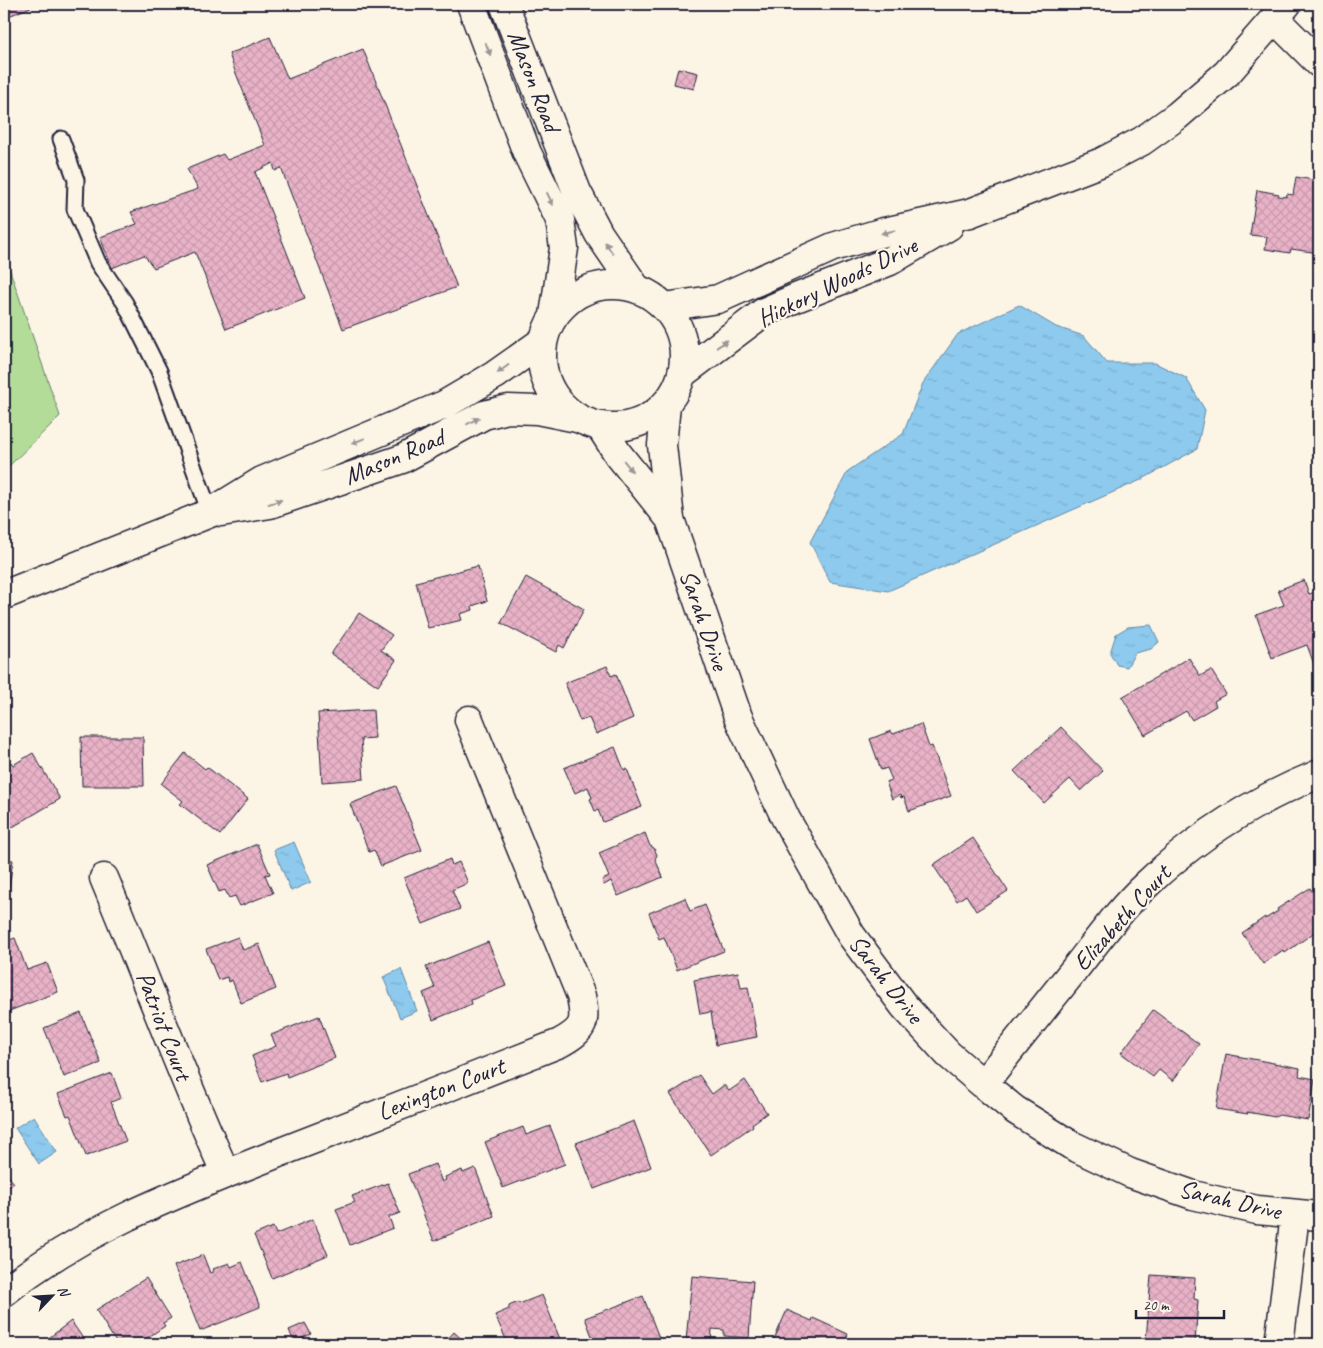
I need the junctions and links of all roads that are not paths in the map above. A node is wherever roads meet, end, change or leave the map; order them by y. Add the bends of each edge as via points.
1 (471, 4) edge
2 (504, 4) edge
3 (1281, 12) edge
4 (1319, 63) edge
5 (61, 139) dead end
6 (970, 214) junction
7 (636, 288) junction
8 (665, 307) junction
9 (554, 315) junction
10 (543, 341) junction
11 (683, 373) junction
12 (666, 405) junction
13 (589, 422) junction
14 (210, 513) junction
15 (670, 519) junction
16 (4, 595) edge
17 (468, 720) dead end
18 (1319, 774) edge
19 (104, 878) dead end
20 (983, 1084) junction
21 (226, 1174) junction
22 (1307, 1216) edge
23 (4, 1292) edge
24 (1279, 1344) edge

1 -> 9 street, Mason Road via 527,153 560,220 564,248
7 -> 2 street, Mason Road via 599,234 577,192
3 - 4 street
3 - 6 street, Hickory Woods Drive via 1227,73 1142,141 1102,162
5 - 14 lane via 76,180 75,209 98,263 125,303 159,371
6 -> 8 street, Hickory Woods Drive via 880,233 833,247 718,299
11 -> 6 street, Hickory Woods Drive via 764,312 890,261
7 - 8 street
7 - 9 street via 614,284 591,288 570,299
8 - 11 street via 682,335
9 - 10 street
10 - 13 street via 542,364 548,385 560,404
10 -> 14 street, Mason Road via 496,375 444,405 262,481
11 - 12 street
12 - 13 street via 647,420 624,427
12 - 15 street, Sarah Drive via 662,444
14 -> 13 street, Mason Road via 270,504 402,459 484,416 508,409 537,410
13 -> 15 street, Sarah Drive
14 - 16 street, Mason Road
15 - 20 street, Sarah Drive via 738,717 786,819 851,935 904,1006 948,1054
17 - 21 street, Lexington Court via 581,996 583,1026 560,1043
18 - 20 street, Elizabeth Court via 1234,816 1197,840 1146,884
19 - 21 street, Patriot Court
20 - 22 street, Sarah Drive via 1015,1110 1071,1145 1130,1174 1193,1195 1257,1210
21 - 23 street, Lexington Court via 141,1209 82,1239
22 - 24 street

